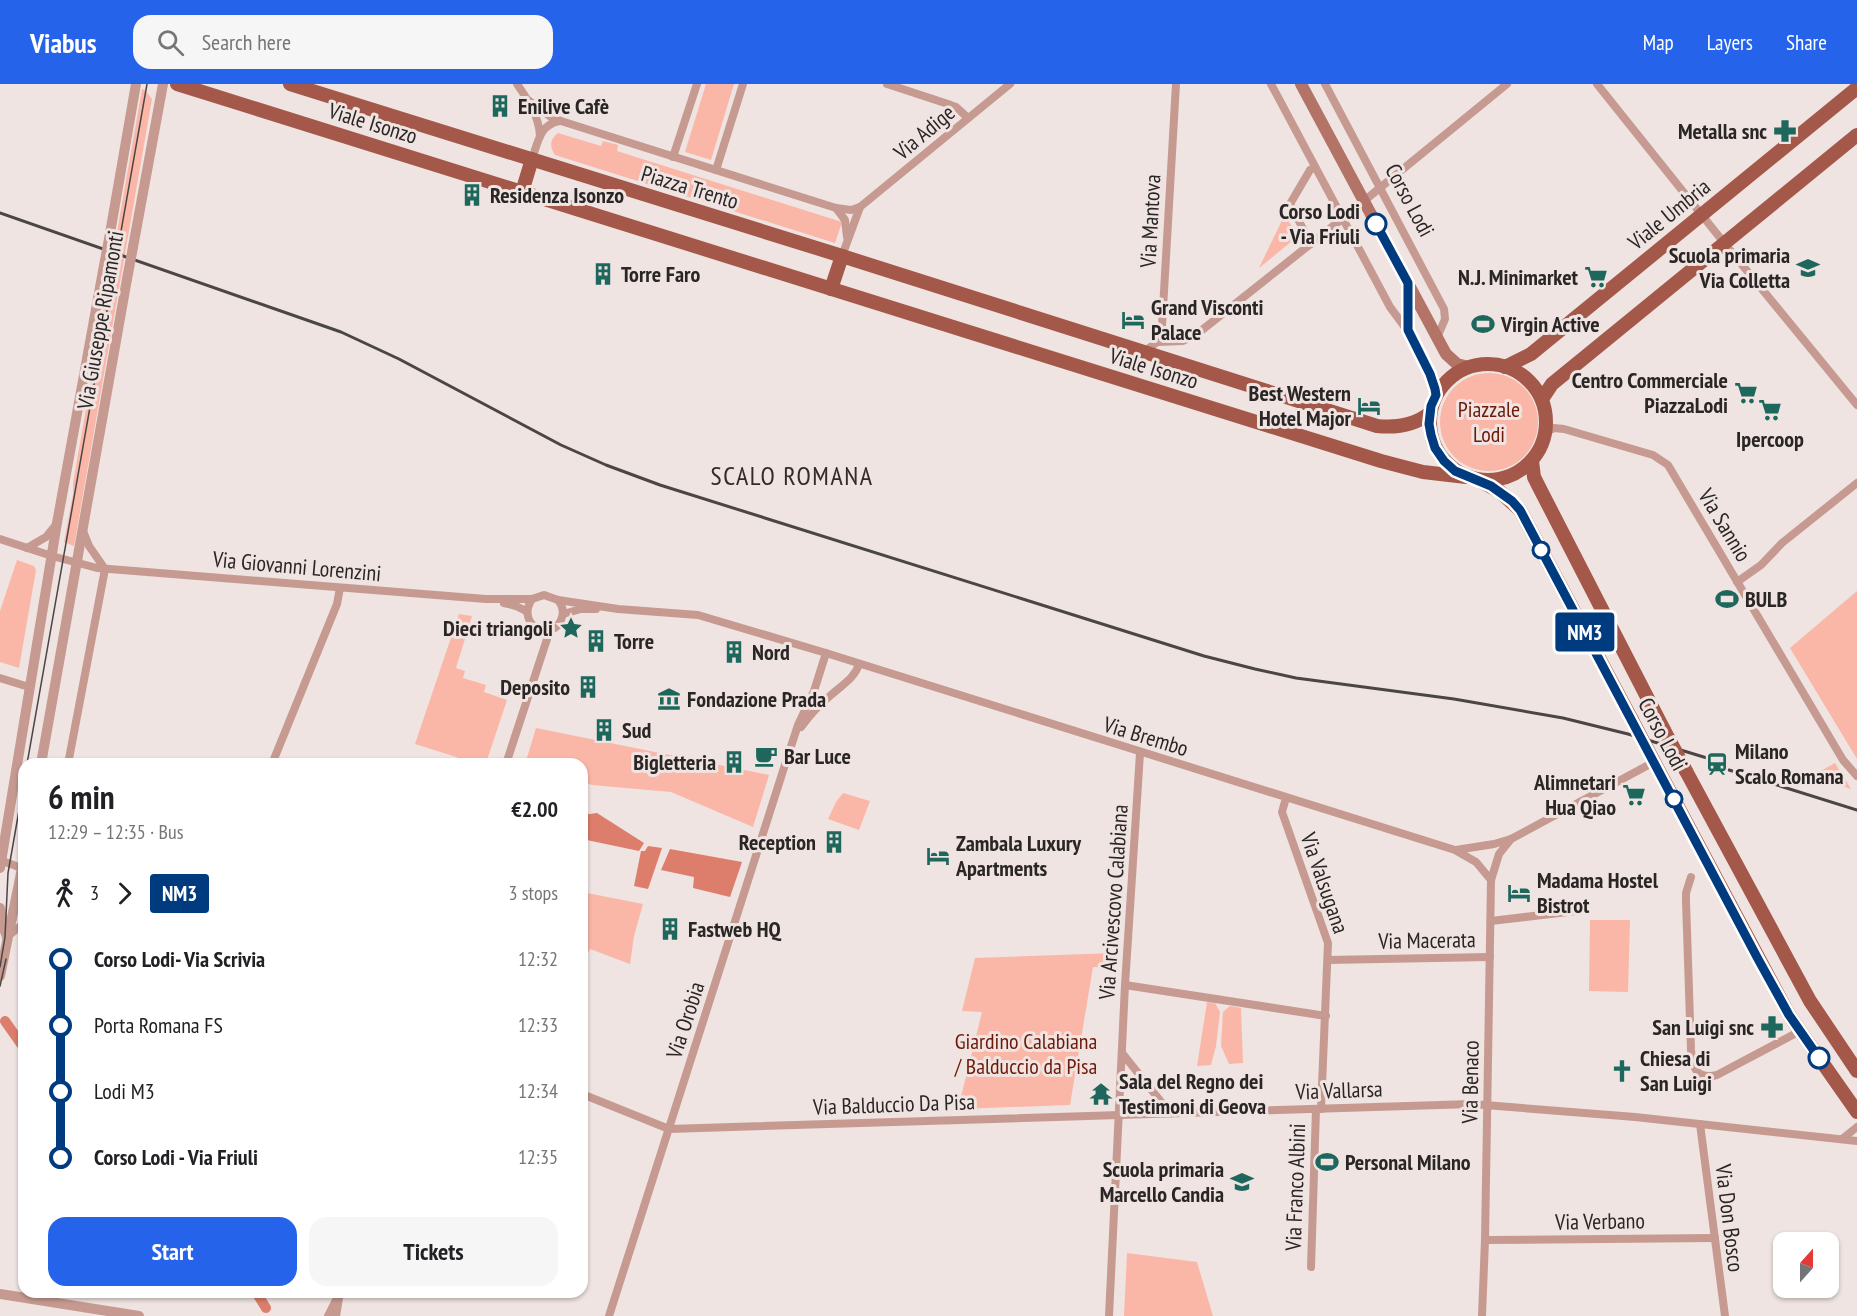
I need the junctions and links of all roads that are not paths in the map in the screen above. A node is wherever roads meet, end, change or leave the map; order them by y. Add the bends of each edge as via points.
1 (136, 84) edge
2 (163, 84) edge
3 (177, 84) edge
4 (290, 84) edge
5 (516, 84) edge
6 (697, 84) edge
7 (743, 84) edge
8 (887, 84) edge
9 (1010, 84) edge
10 (1176, 84) edge
11 (1271, 84) edge
12 (1301, 84) edge
13 (1325, 84) edge
14 (1507, 84) edge
15 (1598, 84) edge
16 (1857, 88) edge
17 (528, 100) junction
18 (968, 118) junction
19 (561, 121) junction
20 (1857, 135) edge
21 (540, 136) junction
22 (673, 157) junction
23 (532, 159) junction
24 (1315, 167) junction
25 (716, 170) junction
26 (1380, 188) junction
27 (522, 192) junction
28 (1364, 201) junction
29 (860, 207) junction
30 (836, 208) junction
31 (1701, 214) junction
32 (1343, 219) junction
33 (847, 240) junction
34 (1311, 243) junction
35 (1725, 244) junction
36 (842, 256) junction
37 (1408, 283) junction
38 (831, 289) junction
39 (1410, 333) junction
40 (1437, 338) junction
41 (1157, 342) junction
42 (1144, 352) junction
43 (1469, 367) junction
44 (1505, 367) junction
45 (1436, 395) junction
46 (1542, 399) junction
47 (1857, 405) edge
48 (1430, 413) junction
49 (1545, 433) junction
50 (1532, 460) junction
51 (1472, 478) junction
52 (1857, 483) edge
53 (57, 523) junction
54 (82, 529) junction
55 (0, 539) edge
56 (27, 548) junction
57 (52, 556) junction
58 (76, 563) junction
59 (105, 569) junction
60 (1737, 582) junction
61 (340, 588) junction
62 (486, 599) junction
63 (532, 599) junction
64 (558, 600) junction
65 (618, 609) junction
66 (526, 611) junction
67 (563, 614) junction
68 (538, 629) junction
69 (550, 630) junction
70 (826, 653) junction
71 (540, 658) junction
72 (860, 664) junction
73 (0, 678) edge
74 (818, 680) junction
75 (29, 687) junction
76 (830, 695) junction
77 (794, 735) junction
78 (1140, 753) junction
79 (42, 758) edge
80 (69, 758) edge
81 (274, 758) edge
82 (508, 758) edge
83 (1653, 761) junction
84 (1857, 776) edge
85 (1286, 798) junction
86 (1511, 839) junction
87 (1455, 850) junction
88 (0, 860) edge
89 (18, 864) edge
90 (0, 868) edge
91 (1691, 878) dead end
92 (1491, 880) junction
93 (18, 888) edge
94 (0, 908) edge
95 (1576, 911) dead end
96 (1491, 921) junction
97 (18, 928) edge
98 (7, 938) junction
99 (1490, 957) junction
100 (1328, 960) junction
101 (0, 976) edge
102 (1125, 985) junction
103 (1326, 1016) junction
104 (1800, 1031) junction
105 (1122, 1053) junction
106 (1857, 1071) edge
107 (588, 1096) edge
108 (1487, 1104) junction
109 (1318, 1109) junction
110 (1857, 1112) edge
111 (1170, 1113) junction
112 (1119, 1114) junction
113 (1700, 1124) junction
114 (1857, 1127) edge
115 (669, 1129) junction
116 (1842, 1139) junction
117 (1857, 1141) edge
118 (1715, 1238) junction
119 (1485, 1240) junction
120 (1311, 1267) dead end
121 (0, 1294) edge
122 (18, 1297) edge
123 (25, 1298) edge
124 (337, 1298) edge
125 (338, 1298) edge
126 (139, 1316) edge
127 (328, 1316) edge
128 (336, 1316) edge
129 (609, 1316) edge
130 (1109, 1316) edge
131 (1482, 1316) edge
132 (1725, 1316) edge

1 - 53 street, Via Giuseppe Ripamonti, bridge
2 - 54 street, Via Giuseppe Ripamonti, bridge
3 - 27 main road, Viale Isonzo
4 - 23 main road, Viale Isonzo
5 - 17 street
6 - 22 street
7 - 25 street
8 - 18 street via 956,107
9 - 18 street, Via Adige
10 - 41 street, Via Mantova via 1163,319
11 - 24 street
12 - 28 main road, Corso Lodi
13 - 26 street, Corso Lodi
14 - 26 street
15 - 31 street
16 - 31 main road, Viale Umbria
17 - 19 street, Piazza Trento
17 - 21 street
18 - 29 street, Via Adige
19 - 21 street via 546,127
19 - 22 street, Piazza Trento
20 - 35 main road
21 - 23 street
22 - 25 street, Piazza Trento
23 - 27 main road
23 - 36 main road, Piazza Trento
24 - 32 street
24 - 34 street via 1290,204
25 - 30 street, Piazza Trento
26 - 28 street
26 - 40 street, Corso Lodi via 1444,309 1445,319
27 - 38 main road
28 - 32 street
28 - 37 main road, Corso Lodi
29 - 30 street, Piazza Trento
29 - 33 street
30 - 33 street via 846,220
31 - 35 street
31 - 44 main road, Viale Umbria via 1531,354
32 - 34 street
32 - 39 street via 1390,307
33 - 36 street
34 - 41 street via 1191,338
35 - 46 main road via 1552,384
35 - 47 street
36 - 38 main road
36 - 42 main road, Viale Isonzo
37 - 39 main road
37 - 40 main road, Corso Lodi
38 - 51 main road, Viale Isonzo via 1381,461 1423,472
39 - 45 main road
40 - 43 main road, Corso Lodi via 1450,360
41 - 42 street
42 - 48 main road, Viale Isonzo via 1377,426 1407,424
43 - 44 main road
43 - 45 main road via 1450,378
44 - 46 main road via 1533,385
45 - 48 main road
46 - 49 main road
48 - 51 main road via 1431,435 1437,451 1447,464
49 - 50 main road
49 - 60 street, Via Sannio via 1554,428 1564,429 1665,462
50 - 51 main road via 1505,478
50 - 106 main road, Corso Lodi, bridge via 1534,477 1664,730 1810,1001
51 - 83 main road, Corso Lodi, bridge via 1496,489 1520,510
52 - 60 street
53 - 56 street via 46,537
53 - 57 street, Via Giuseppe Ripamonti
54 - 58 street, Via Giuseppe Ripamonti
54 - 59 street
55 - 56 street
56 - 57 street
57 - 58 street
57 - 75 street, Via Giuseppe Ripamonti
58 - 59 street, Via Giovanni Lorenzini
58 - 79 street, Via Giuseppe Ripamonti
59 - 61 street, Via Giovanni Lorenzini
59 - 80 street
60 - 84 street, Via Sannio via 1843,760
61 - 62 street, Via Giovanni Lorenzini
61 - 81 street
62 - 63 street, Via Giovanni Lorenzini
62 - 66 street, Via Giovanni Lorenzini
63 - 64 street, Via Giovanni Lorenzini via 544,595
63 - 66 street
64 - 65 street, Via Giovanni Lorenzini
64 - 67 street
65 - 67 street, Via Giovanni Lorenzini via 581,609
65 - 70 street, Via Giovanni Lorenzini via 698,615
66 - 68 street
67 - 69 street via 559,625
68 - 69 street
68 - 71 street
69 - 71 street
70 - 72 street, Via Brembo
70 - 74 street, Via Orobia
71 - 82 street
72 - 76 street via 851,679
72 - 78 street, Via Brembo
73 - 75 street
74 - 76 street via 822,692
74 - 77 street, Via Orobia
75 - 88 street, Via Giuseppe Ripamonti
76 - 77 street
77 - 115 street, Via Orobia
78 - 85 street, Via Brembo
78 - 102 street, Via Arcivescovo Calabiana
83 - 86 street, Via Brembo
83 - 104 main road, Corso Lodi
85 - 87 street, Via Brembo
85 - 100 street, Via Valsugana via 1282,812 1326,936
86 - 87 street, Via Brembo
86 - 92 street, Via Benaco via 1499,854
87 - 92 street, Via Brembo via 1476,862
88 - 89 street
88 - 90 street, Via Giuseppe Ripamonti
91 - 104 street via 1686,901 1694,1069 1706,1077 1719,1074
92 - 96 street, Via Benaco
93 - 98 street
94 - 98 street
95 - 96 street
96 - 99 street, Via Benaco
97 - 98 street
98 - 101 street
99 - 100 street, Via Macerata
99 - 108 street, Via Benaco
100 - 103 street, Via Valsugana
102 - 103 street
102 - 105 street, Via Arcivescovo Calabiana
103 - 109 street, Via Valsugana
104 - 110 main road, Corso Lodi
105 - 111 street
105 - 112 street, Via Arcivescovo Calabiana
107 - 115 street
108 - 109 street, Via Vallarsa
108 - 113 street, Via Vallarsa
108 - 119 street, Via Benaco
109 - 111 street, Via Vallarsa
109 - 120 street, Via Franco Albini
111 - 112 street, Via Vallarsa
112 - 115 street, Via Balduccio Da Pisa
112 - 130 street, Via Arcivescovo Calabiana
113 - 116 street, Via Vallarsa
113 - 118 street, Via Don Bosco
114 - 116 street
115 - 129 street, Via Orobia
116 - 117 street, Via Vallarsa
118 - 119 street, Via Verbano
118 - 132 street, Via Don Bosco
119 - 131 street, Via Benaco
121 - 122 street
123 - 126 street
124 - 127 street
125 - 128 street

